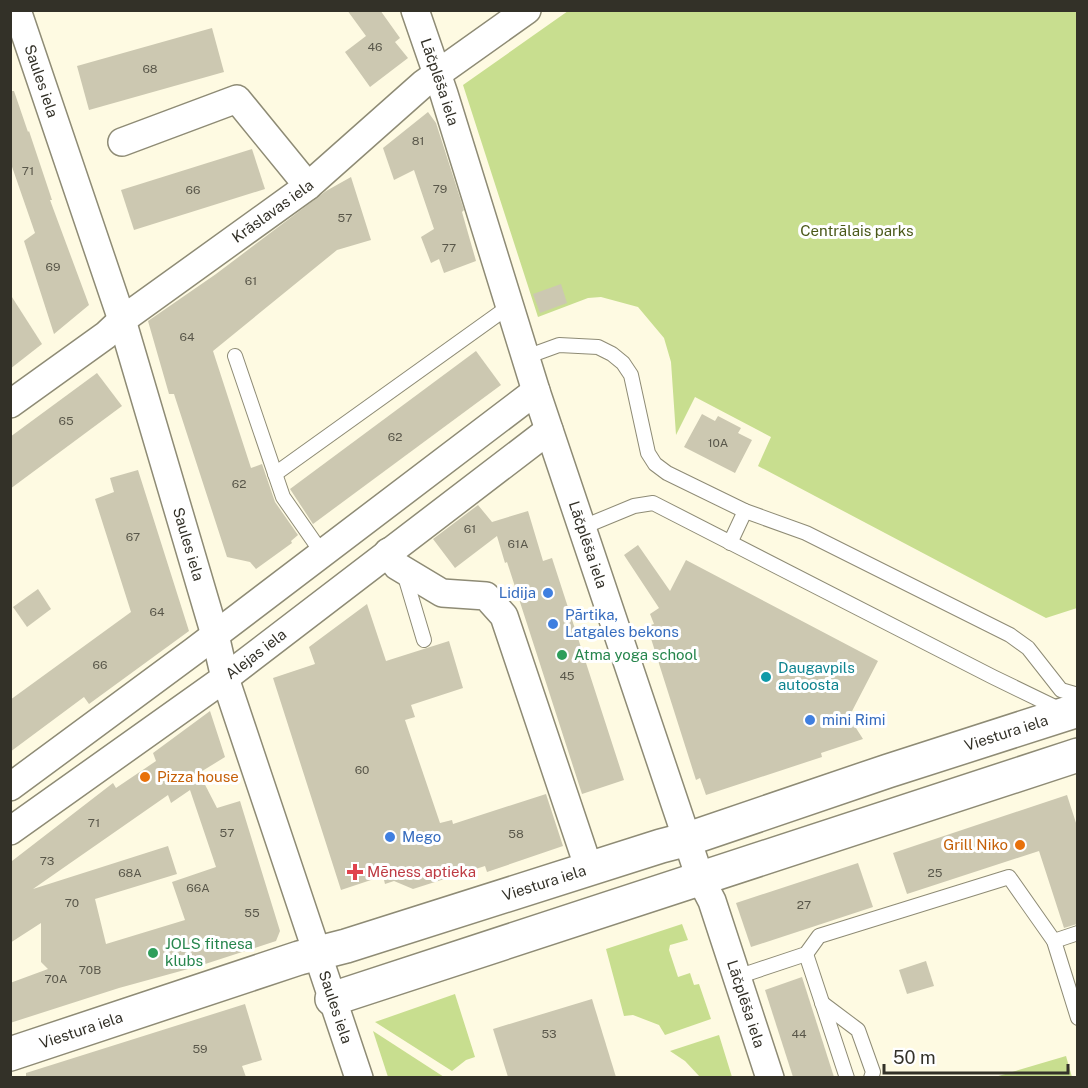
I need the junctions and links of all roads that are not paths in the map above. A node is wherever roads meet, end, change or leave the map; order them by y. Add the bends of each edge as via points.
1 (17, 10) edge
2 (415, 10) edge
3 (527, 10) edge
4 (438, 76) junction
5 (122, 142) dead end
6 (308, 186) junction
7 (511, 305) junction
8 (122, 320) junction
9 (235, 356) dead end
10 (526, 357) junction
11 (536, 391) junction
12 (10, 404) edge
13 (549, 430) junction
14 (476, 438) junction
15 (495, 471) junction
16 (275, 474) junction
17 (745, 511) junction
18 (583, 527) junction
19 (730, 543) junction
20 (322, 553) junction
21 (396, 561) junction
22 (215, 635) junction
23 (424, 640) dead end
24 (225, 678) junction
25 (1075, 714) edge
26 (1077, 755) edge
27 (10, 787) edge
28 (10, 831) edge
29 (688, 839) junction
30 (589, 869) junction
31 (700, 878) junction
32 (1077, 933) edge
33 (1053, 941) junction
34 (316, 953) junction
35 (806, 954) junction
36 (737, 977) junction
37 (332, 999) junction
38 (822, 1003) junction
39 (1077, 1018) edge
40 (10, 1054) edge
41 (359, 1077) edge
42 (770, 1077) edge
43 (847, 1077) edge
44 (871, 1077) edge

1 - 8 street, Saules iela
2 - 4 street, Lāčplēša iela
3 - 4 street, Krāslavas iela
4 - 6 street, Krāslavas iela via 423,84
4 - 7 street, Lāčplēša iela
5 - 6 street via 237,99
6 - 8 street, Krāslavas iela
7 - 10 street, Lāčplēša iela
7 - 16 lane
8 - 12 street, Krāslavas iela
8 - 22 street, Saules iela
9 - 16 lane
10 - 11 street, Lāčplēša iela
10 - 17 lane via 559,345 598,347 612,354 631,375 648,453 656,464
11 - 13 street, Lāčplēša iela
11 - 14 street
13 - 15 street, Alejas iela
13 - 18 street, Lāčplēša iela
14 - 15 street
14 - 20 street
15 - 21 street, Alejas iela
16 - 20 lane via 283,497
17 - 19 lane
17 - 25 lane via 806,533 1010,635 1028,648
18 - 19 lane via 634,506 653,503
18 - 29 street, Lāčplēša iela
19 - 25 lane via 993,677
20 - 22 street
21 - 23 lane
21 - 24 street, Alejas iela
21 - 30 street via 442,593 486,596 504,616
22 - 24 street, Saules iela
22 - 27 street
24 - 28 street, Alejas iela
24 - 34 street, Saules iela
25 - 29 street, Viestura iela
26 - 31 street
29 - 30 street, Viestura iela
29 - 31 street, Lāčplēša iela
30 - 34 street, Viestura iela
31 - 36 street, Lāčplēša iela via 712,901
31 - 37 street
32 - 33 lane
33 - 35 lane via 1009,877 819,936
33 - 39 lane
34 - 37 street, Saules iela
34 - 40 street, Viestura iela
35 - 36 lane
35 - 38 lane
36 - 42 street, Lāčplēša iela
37 - 41 street, Saules iela
38 - 43 lane
38 - 44 lane via 858,1030 873,1072

